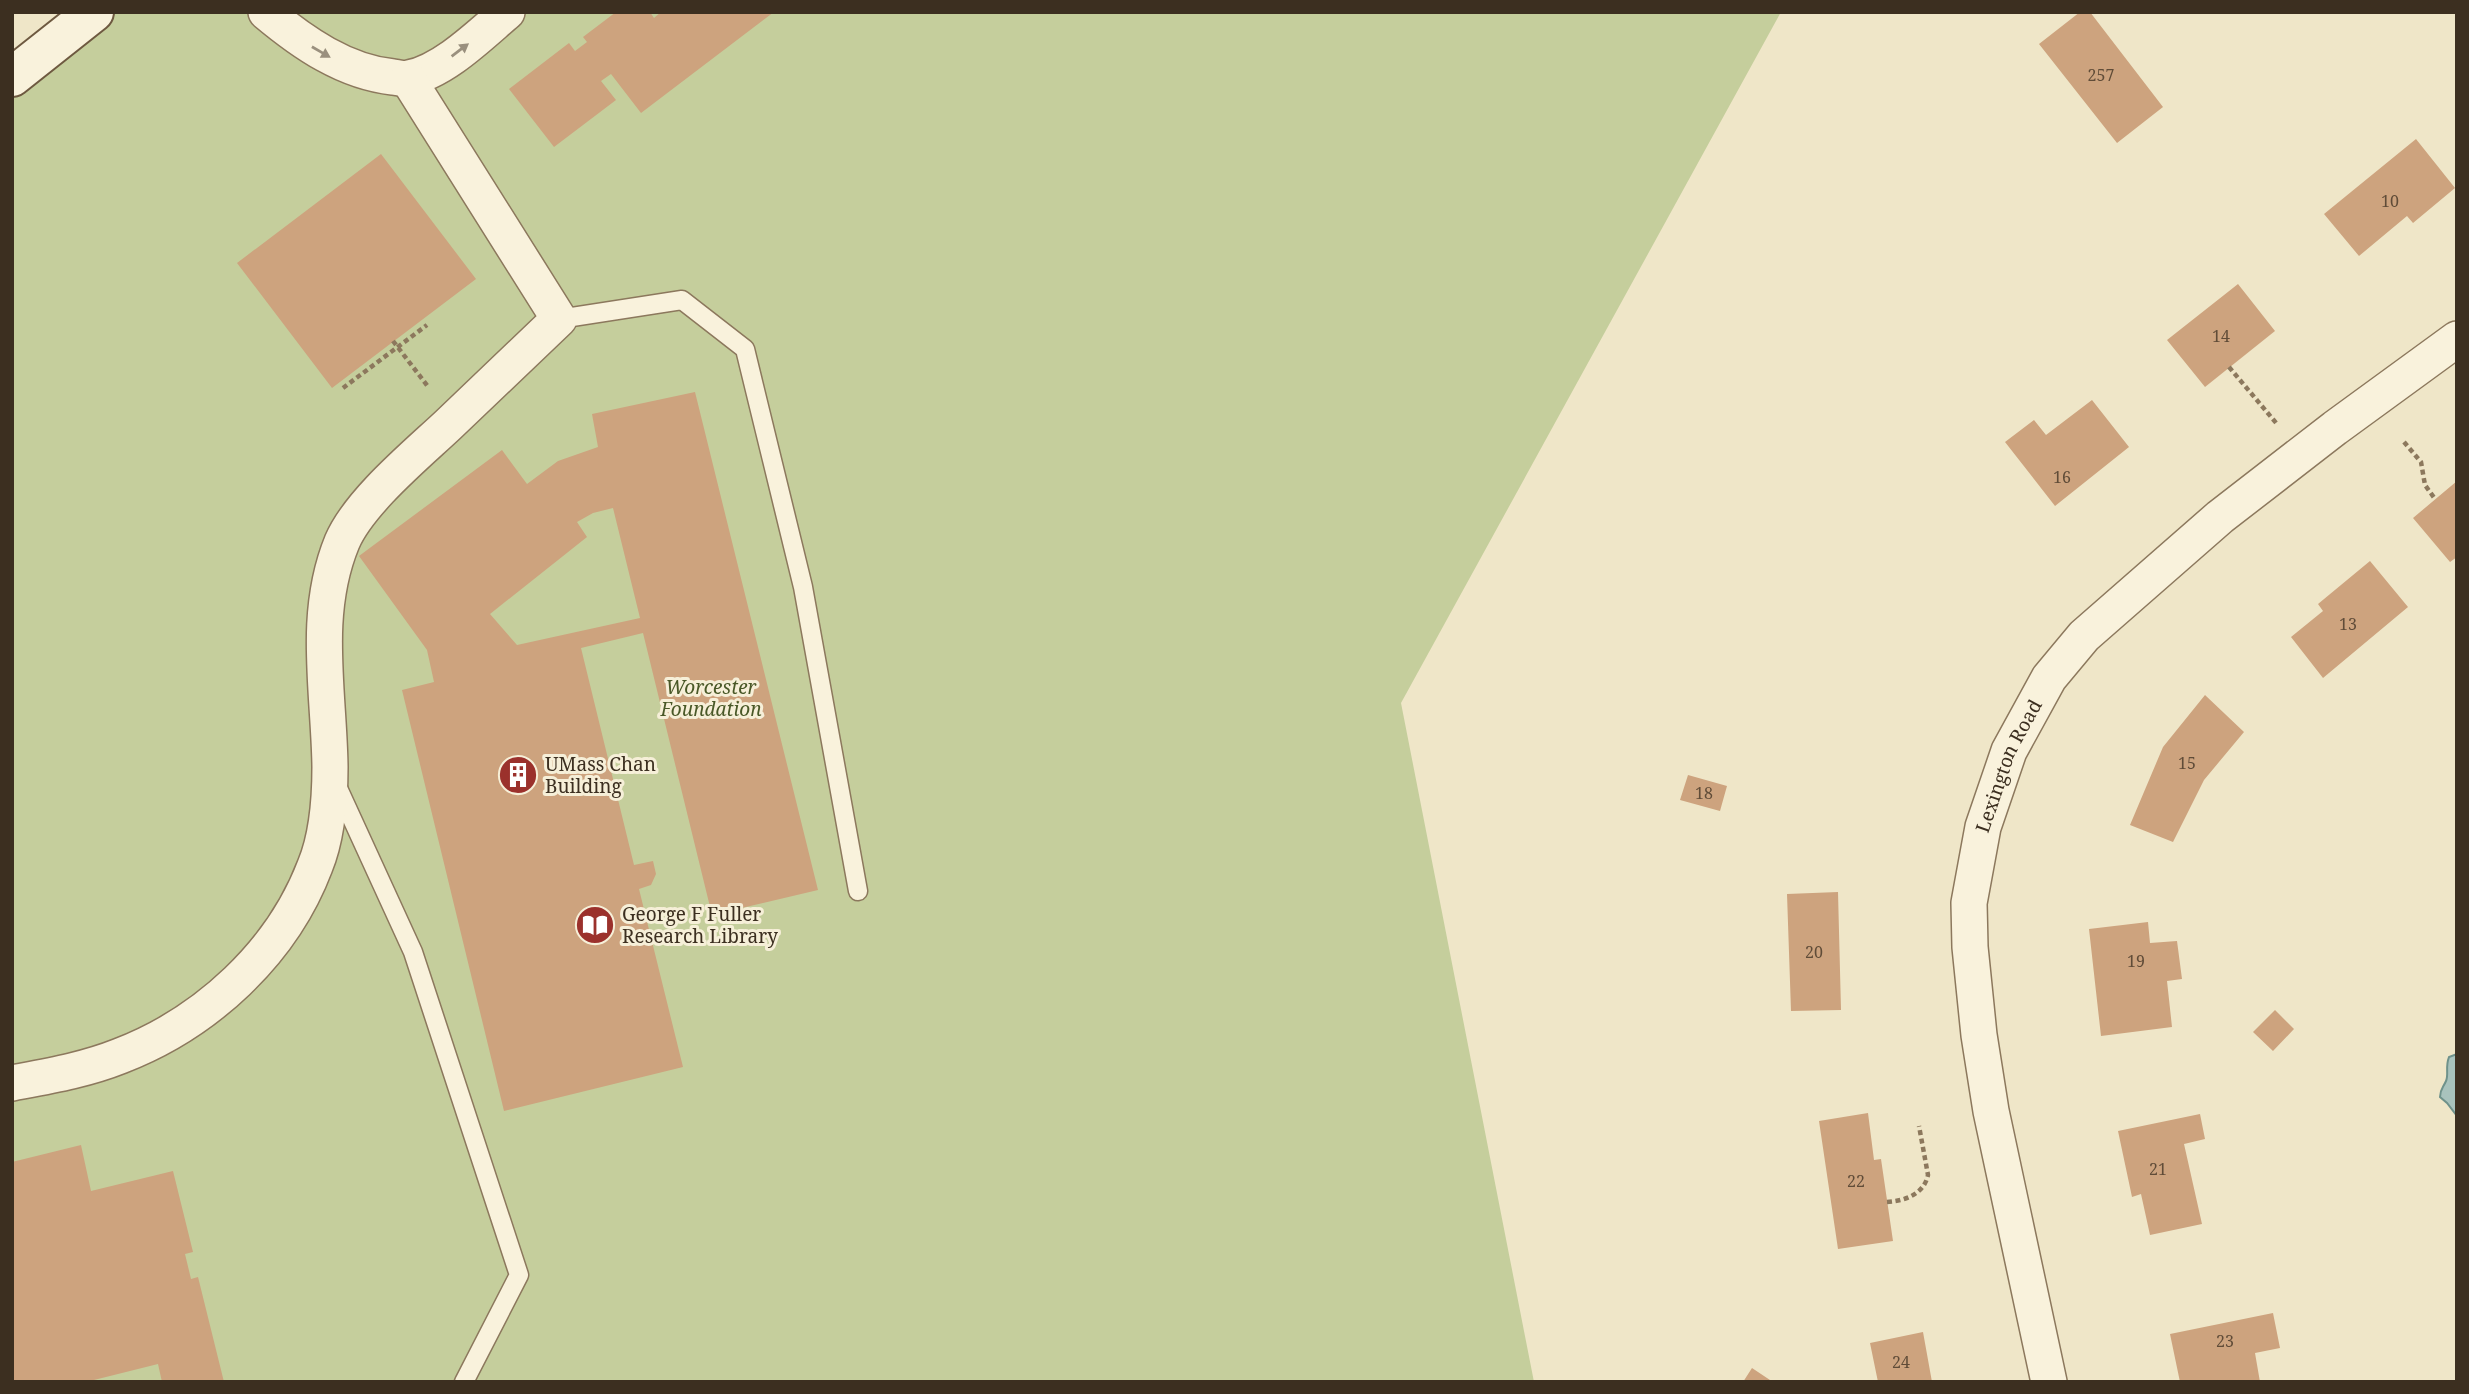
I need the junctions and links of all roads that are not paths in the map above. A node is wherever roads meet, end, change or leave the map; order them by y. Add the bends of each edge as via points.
1 (94, 12) edge
2 (266, 12) edge
3 (507, 12) edge
4 (12, 77) edge
5 (408, 79) junction
6 (559, 318) junction
7 (2457, 339) edge
8 (330, 770) junction
9 (858, 891) dead end
10 (12, 1083) edge
11 (464, 1382) edge
12 (2049, 1382) edge

1 - 4 main road
2 -> 5 street via 297,38 333,58 371,75
5 -> 3 street via 435,68
5 - 6 street
6 - 8 street via 423,447 360,514 344,539 332,569 324,634
6 - 9 lane via 682,300 745,349 803,587
7 - 12 street, Lexington Road via 2220,517 2084,636 2049,678 2009,751 1983,827 1969,903 1970,947 1991,1111
8 - 10 street via 316,864 296,907 237,983 202,1011 122,1055 68,1073
8 - 11 lane via 413,952 519,1275

